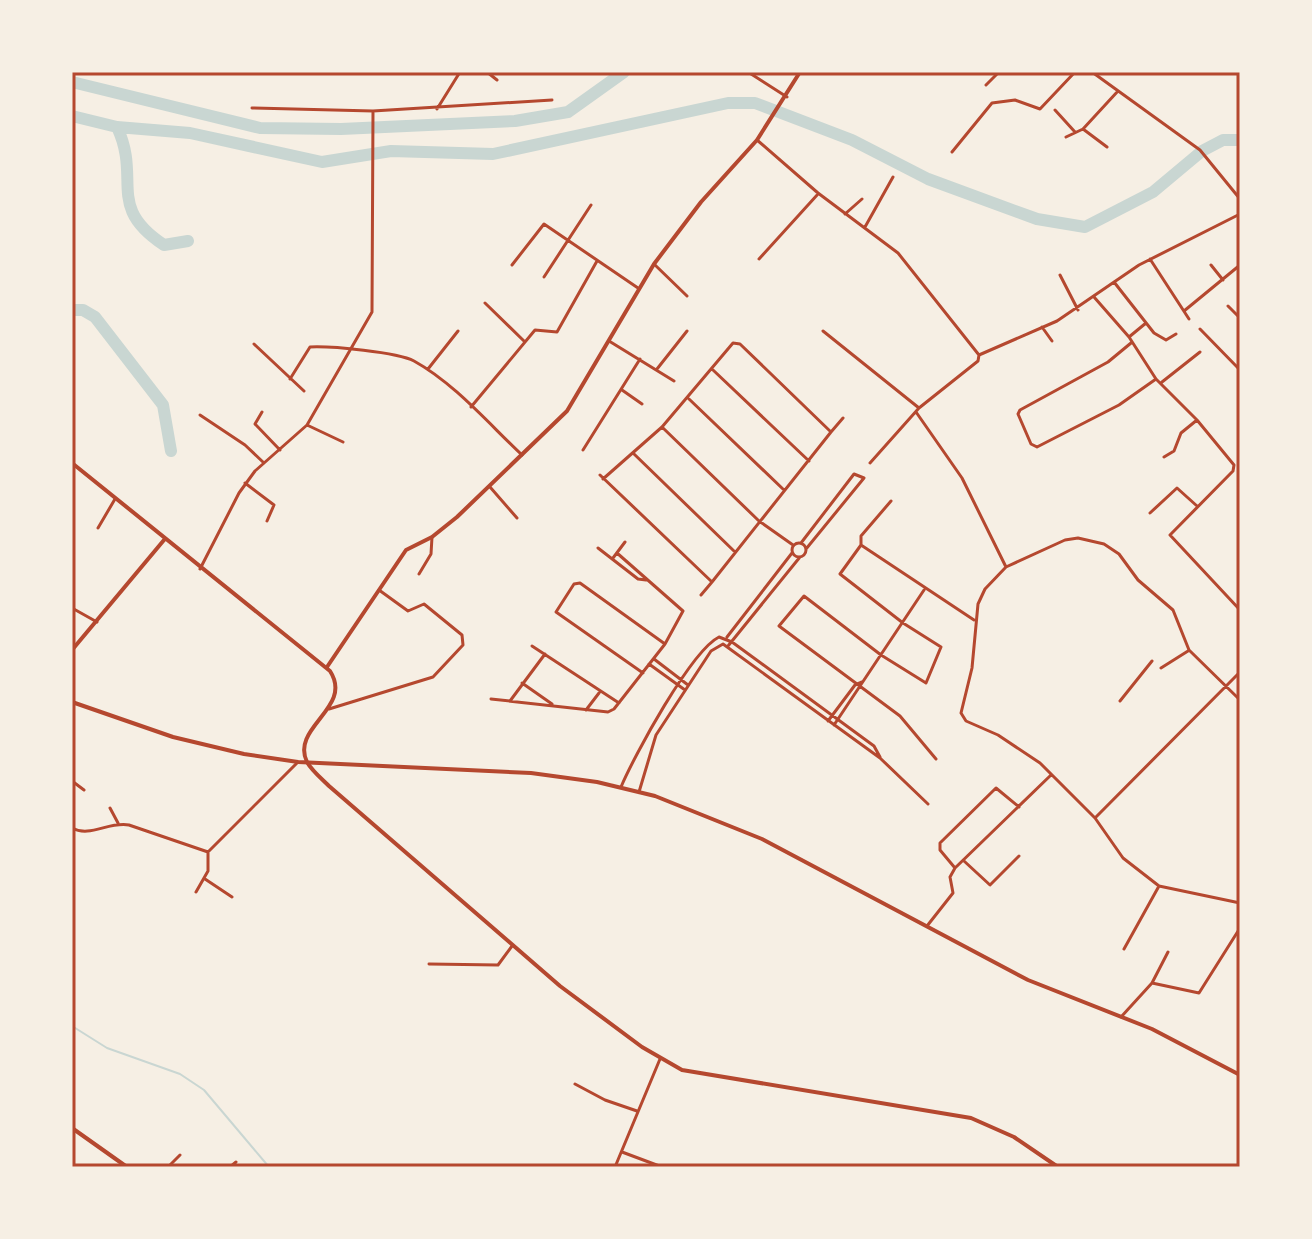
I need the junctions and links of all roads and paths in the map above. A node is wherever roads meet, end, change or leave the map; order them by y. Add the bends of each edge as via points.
1 (460, 72) edge
2 (487, 72) edge
3 (748, 72) edge
4 (800, 72) edge
5 (999, 72) edge
6 (1075, 72) edge
7 (1092, 72) edge
8 (497, 80) dead end
9 (986, 85) dead end
10 (1118, 91) junction
11 (787, 97) junction
12 (552, 100) dead end
13 (252, 108) dead end
14 (437, 109) junction
15 (1055, 110) dead end
16 (373, 114) junction
17 (1083, 129) junction
18 (1075, 132) junction
19 (1066, 137) dead end
20 (757, 140) junction
21 (1107, 147) dead end
22 (952, 152) dead end
23 (893, 177) dead end
24 (818, 193) junction
25 (862, 199) dead end
26 (1240, 199) edge
27 (591, 205) dead end
28 (845, 214) junction
29 (1240, 214) edge
30 (865, 228) junction
31 (567, 240) junction
32 (759, 259) dead end
33 (1150, 259) junction
34 (597, 261) junction
35 (654, 264) junction
36 (512, 265) dead end
37 (1211, 265) dead end
38 (1240, 265) edge
39 (1060, 275) dead end
40 (544, 277) dead end
41 (1223, 280) junction
42 (1114, 282) junction
43 (638, 288) junction
44 (687, 296) dead end
45 (1094, 297) junction
46 (485, 303) dead end
47 (1228, 306) dead end
48 (1078, 310) junction
49 (1184, 311) junction
50 (1240, 318) edge
51 (1189, 319) dead end
52 (1146, 323) junction
53 (1042, 327) junction
54 (1200, 329) dead end
55 (458, 331) dead end
56 (687, 331) dead end
57 (823, 331) dead end
58 (1176, 334) dead end
59 (1129, 337) junction
60 (608, 340) junction
61 (1052, 341) dead end
62 (525, 342) junction
63 (1132, 342) junction
64 (254, 344) dead end
65 (351, 347) junction
66 (1200, 352) dead end
67 (979, 355) junction
68 (640, 359) junction
69 (427, 369) junction
70 (657, 369) junction
71 (713, 370) junction
72 (1240, 370) edge
73 (290, 379) junction
74 (1156, 379) junction
75 (674, 381) dead end
76 (1161, 383) junction
77 (622, 390) junction
78 (304, 391) dead end
79 (689, 399) junction
80 (642, 404) dead end
81 (471, 407) junction
82 (918, 410) junction
83 (262, 412) dead end
84 (200, 415) dead end
85 (843, 418) dead end
86 (1197, 420) junction
87 (307, 425) junction
88 (662, 427) junction
89 (831, 432) junction
90 (343, 442) dead end
91 (280, 450) junction
92 (583, 450) dead end
93 (633, 453) junction
94 (522, 456) junction
95 (1164, 457) dead end
96 (809, 461) junction
97 (72, 463) edge
98 (264, 463) junction
99 (870, 463) dead end
100 (245, 483) junction
101 (490, 487) junction
102 (844, 488) junction
103 (784, 490) junction
104 (853, 495) junction
105 (115, 499) junction
106 (891, 501) dead end
107 (1197, 506) junction
108 (1150, 513) dead end
109 (517, 518) dead end
110 (267, 521) dead end
111 (759, 521) junction
112 (98, 528) dead end
113 (432, 537) junction
114 (164, 540) junction
115 (625, 542) dead end
116 (801, 543) junction
117 (793, 545) junction
118 (861, 545) junction
119 (598, 548) dead end
120 (806, 549) junction
121 (735, 552) junction
122 (617, 553) junction
123 (792, 553) junction
124 (800, 557) junction
125 (612, 559) junction
126 (1006, 567) junction
127 (200, 569) junction
128 (419, 574) dead end
129 (646, 580) junction
130 (712, 582) junction
131 (379, 590) junction
132 (924, 590) junction
133 (701, 595) dead end
134 (72, 608) edge
135 (1240, 610) edge
136 (974, 620) junction
137 (97, 622) junction
138 (903, 623) junction
139 (726, 638) junction
140 (732, 642) junction
141 (665, 644) junction
142 (726, 645) junction
143 (532, 646) dead end
144 (72, 650) edge
145 (1189, 650) junction
146 (545, 654) junction
147 (881, 655) junction
148 (654, 659) junction
149 (1152, 661) dead end
150 (649, 664) junction
151 (327, 667) junction
152 (1161, 668) dead end
153 (1240, 672) edge
154 (643, 673) junction
155 (682, 680) junction
156 (522, 683) junction
157 (688, 685) junction
158 (678, 686) junction
159 (857, 686) junction
160 (1225, 686) junction
161 (685, 690) junction
162 (600, 692) junction
163 (491, 699) dead end
164 (1240, 700) edge
165 (510, 701) junction
166 (1120, 701) dead end
167 (72, 702) edge
168 (619, 703) junction
169 (554, 706) junction
170 (329, 709) junction
171 (586, 710) junction
172 (832, 715) junction
173 (838, 720) junction
174 (828, 721) junction
175 (834, 725) junction
176 (849, 729) junction
177 (648, 731) junction
178 (845, 734) junction
179 (656, 735) junction
180 (641, 745) junction
181 (650, 748) junction
182 (634, 757) junction
183 (880, 758) junction
184 (936, 759) dead end
185 (298, 762) junction
186 (307, 762) junction
187 (647, 762) junction
188 (1051, 775) junction
189 (72, 781) edge
190 (621, 787) junction
191 (84, 790) dead end
192 (639, 792) junction
193 (928, 804) dead end
194 (1019, 807) junction
195 (110, 808) dead end
196 (1095, 818) junction
197 (118, 823) junction
198 (72, 828) edge
199 (208, 852) junction
200 (1019, 856) dead end
201 (964, 861) junction
202 (955, 868) junction
203 (205, 879) junction
204 (1159, 886) junction
205 (196, 892) dead end
206 (232, 897) dead end
207 (1240, 903) edge
208 (927, 926) junction
209 (1240, 928) edge
210 (512, 946) junction
211 (1124, 949) dead end
212 (1168, 952) dead end
213 (429, 964) dead end
214 (1152, 983) junction
215 (1121, 1017) junction
216 (660, 1059) junction
217 (1240, 1075) edge
218 (575, 1084) dead end
219 (637, 1111) junction
220 (72, 1128) edge
221 (622, 1152) junction
222 (180, 1155) dead end
223 (236, 1162) dead end
224 (127, 1167) edge
225 (168, 1167) edge
226 (230, 1167) edge
227 (615, 1167) edge
228 (662, 1167) edge
229 (1058, 1167) edge

1 - 14 street
2 - 8 street
3 - 11 street
4 - 11 street
5 - 9 street
6 - 22 street via 1037,110 1015,100 992,103
7 - 10 street
10 - 17 street
10 - 26 street via 1206,155
11 - 20 street
12 - 14 street
13 - 16 street
14 - 16 street
15 - 18 street
16 - 65 street via 373,308
17 - 18 street
17 - 21 street
18 - 19 street
20 - 24 street
20 - 35 street
23 - 30 street
24 - 28 street
24 - 32 street
25 - 28 street
27 - 31 street
28 - 30 street
29 - 33 street
30 - 67 street via 906,261
31 - 34 street
31 - 36 street via 541,225
31 - 40 street
33 - 42 street
33 - 49 street
34 - 43 street
34 - 62 street via 557,332 537,329
35 - 43 street
35 - 44 street
37 - 41 street
38 - 41 street
39 - 48 street
41 - 49 street
42 - 45 street
42 - 52 street
43 - 60 street
45 - 48 street
45 - 59 street
46 - 62 street
47 - 50 street
48 - 53 street
49 - 51 street
52 - 58 street via 1164,339
52 - 59 street
53 - 61 street
53 - 67 street
54 - 72 street
55 - 69 street
56 - 70 street
57 - 82 street
59 - 63 street
60 - 68 street
60 - 94 street via 567,411
62 - 81 street
63 - 74 street
63 - 74 street via 1108,362 1019,411 1031,444 1037,447 1099,416
64 - 73 street
65 - 69 street via 406,357
65 - 73 street via 308,348
65 - 87 street
66 - 76 street
67 - 82 street
68 - 70 street
68 - 77 street
69 - 81 street
70 - 75 street
71 - 79 street
71 - 89 street via 732,344 739,343
71 - 96 street
73 - 78 street
74 - 76 street
76 - 86 street
77 - 80 street
77 - 92 street
79 - 88 street
79 - 103 street
81 - 94 street
82 - 99 street
82 - 126 street via 955,465
83 - 91 street via 255,424
84 - 98 street
85 - 89 street
86 - 95 street
86 - 107 street via 1234,465
87 - 90 street
87 - 91 street
88 - 93 street
88 - 111 street
89 - 96 street
91 - 98 street
93 - 121 street
93 - 130 street via 602,477
94 - 101 street
96 - 103 street
97 - 105 street
98 - 100 street
100 - 110 street via 274,505
100 - 127 street
101 - 109 street
101 - 113 street
102 - 104 street
102 - 104 street via 854,474 863,477
102 - 116 street
103 - 111 street
104 - 120 street
105 - 112 street
105 - 114 street
106 - 118 street via 861,536
107 - 108 street via 1177,488
107 - 135 street via 1171,537
111 - 117 street
111 - 121 street
113 - 128 street via 431,554
113 - 131 street via 406,550
114 - 127 street
114 - 137 street
115 - 122 street
116 - 117 street
116 - 120 street
117 - 123 street
118 - 132 street
118 - 138 street via 840,574
119 - 125 street
120 - 124 street
121 - 130 street
122 - 125 street
122 - 129 street
123 - 124 street
123 - 139 street
124 - 140 street
125 - 129 street
126 - 136 street via 985,589
126 - 145 street via 1065,540 1104,544 1173,610
127 - 151 street
129 - 141 street via 683,611
130 - 133 street
131 - 151 street
131 - 170 street via 408,611 424,604 462,635 463,645 433,677
132 - 136 street
132 - 138 street
134 - 137 street
136 - 188 street via 962,716 1012,743
137 - 144 street
138 - 147 street
138 - 147 street via 942,648 927,682
139 - 140 street
139 - 142 street
139 - 155 street via 715,639
140 - 142 street
140 - 172 street
141 - 148 street
141 - 154 street via 580,583 574,584 556,612
142 - 157 street via 714,648
142 - 174 street
143 - 146 street
145 - 152 street
145 - 160 street
146 - 156 street
146 - 162 street
147 - 159 street
147 - 159 street via 804,596 799,598 779,628
148 - 150 street
148 - 155 street
149 - 166 street
150 - 154 street
150 - 158 street
151 - 170 street via 336,688
153 - 160 street
154 - 168 street
155 - 157 street
155 - 158 street
156 - 165 street
156 - 169 street
157 - 161 street
158 - 161 street
158 - 177 street
159 - 172 street
159 - 173 street
159 - 184 street via 909,724
160 - 164 street
160 - 196 street
161 - 179 street
162 - 168 street
162 - 171 street
163 - 165 street
165 - 169 street
167 - 185 street via 220,750
168 - 171 street via 610,712
169 - 171 street
170 - 186 street via 309,735
172 - 173 street
172 - 174 street
173 - 175 street
173 - 176 street
174 - 175 street
175 - 178 street
176 - 178 street
176 - 183 street via 877,748
177 - 179 street
177 - 180 street
178 - 183 street
179 - 181 street
180 - 181 street
180 - 182 street
181 - 187 street
182 - 187 street
182 - 190 street
183 - 193 street
185 - 186 street
185 - 199 street
186 - 190 street via 476,768
186 - 210 street
187 - 192 street
188 - 194 street
188 - 196 street
189 - 191 street
190 - 192 street
192 - 208 street via 762,839
194 - 201 street
194 - 202 street via 996,788 940,843
195 - 197 street
196 - 204 street via 1123,858
197 - 198 street via 86,832
197 - 199 street
199 - 203 street
200 - 201 street via 990,885
201 - 202 street
202 - 208 street via 950,877 953,893
203 - 205 street
203 - 206 street
204 - 207 street
204 - 211 street
208 - 215 street via 1028,980
209 - 214 street via 1199,993
210 - 213 street via 495,965
210 - 216 street
212 - 214 street
214 - 215 street
215 - 217 street
216 - 219 street
216 - 229 street via 689,1072 971,1118 1014,1137
218 - 219 street
219 - 221 street
220 - 224 street
221 - 227 street
221 - 228 street
222 - 225 street
223 - 226 street

